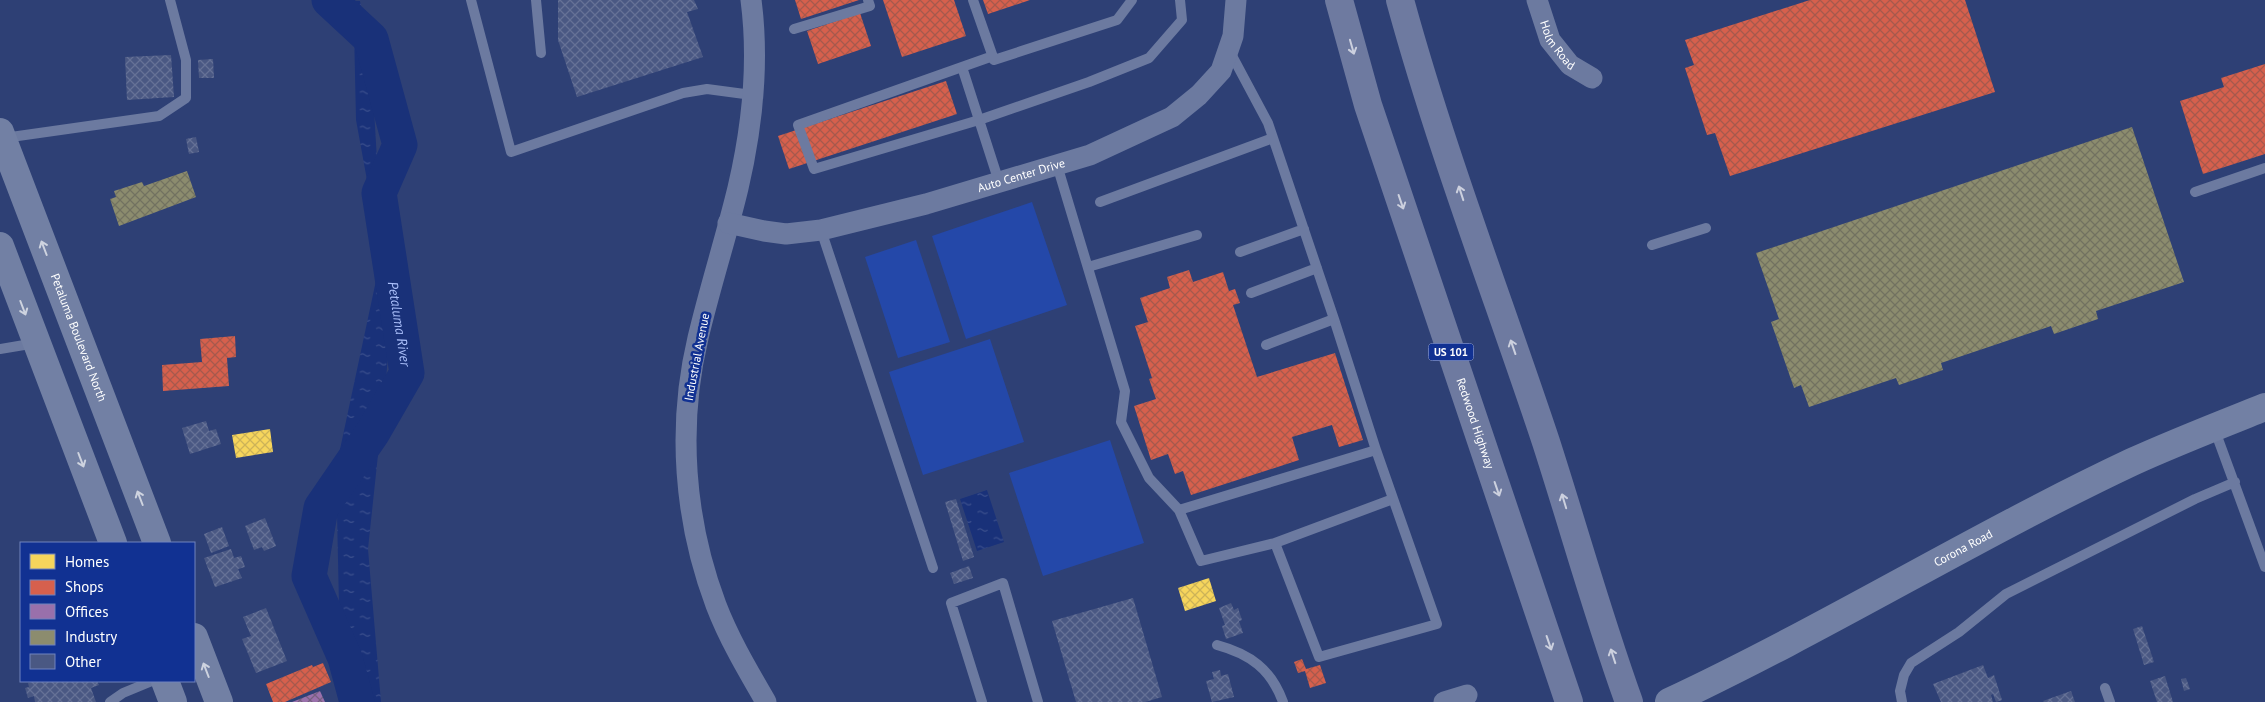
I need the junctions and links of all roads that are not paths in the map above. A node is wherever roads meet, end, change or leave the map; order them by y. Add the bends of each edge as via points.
1 (170, 0) edge
2 (472, 0) edge
3 (536, 0) edge
4 (751, 0) edge
5 (868, 0) edge
6 (972, 0) edge
7 (1132, 0) edge
8 (1180, 0) edge
9 (1236, 0) edge
10 (1339, 0) edge
11 (1400, 0) edge
12 (1537, 0) edge
13 (794, 29) dead end
14 (1229, 49) junction
15 (541, 53) dead end
16 (993, 56) junction
17 (962, 68) junction
18 (1592, 78) dead end
19 (752, 95) junction
20 (979, 120) junction
21 (1, 135) edge
22 (1273, 138) junction
23 (1057, 165) junction
24 (2265, 168) edge
25 (999, 182) junction
26 (2195, 192) dead end
27 (1100, 202) dead end
28 (728, 222) junction
29 (1706, 228) dead end
30 (1304, 229) junction
31 (821, 230) junction
32 (1198, 235) dead end
33 (1652, 245) dead end
34 (0, 246) edge
35 (1240, 252) dead end
36 (1088, 267) junction
37 (1317, 268) junction
38 (1251, 293) dead end
39 (1334, 319) junction
40 (37, 343) junction
41 (1266, 346) dead end
42 (0, 349) edge
43 (2265, 407) edge
44 (2214, 427) junction
45 (1376, 450) junction
46 (2235, 482) junction
47 (1393, 499) junction
48 (1179, 510) junction
49 (112, 542) edge
50 (157, 542) edge
51 (1275, 542) junction
52 (2265, 567) edge
53 (933, 568) dead end
54 (195, 640) edge
55 (1217, 645) dead end
56 (150, 682) edge
57 (165, 682) edge
58 (2104, 688) dead end
59 (1467, 694) dead end
60 (110, 702) edge
61 (173, 702) edge
62 (219, 702) edge
63 (766, 702) edge
64 (982, 702) edge
65 (1038, 702) edge
66 (1283, 702) edge
67 (1444, 702) edge
68 (1569, 702) edge
69 (1629, 702) edge
70 (1669, 702) edge
71 (1902, 702) edge
72 (2110, 702) edge

1 - 21 lane via 186,60 186,98 159,116
2 - 19 lane via 511,152 683,93 707,90
3 - 15 lane
4 - 19 street, Industrial Avenue
5 - 13 lane via 870,6
6 - 16 lane
7 - 16 lane via 1117,20 994,60
8 - 20 lane via 1182,20 1149,58
9 - 14 street, Auto Center Drive
10 -> 68 highway, Redwood Highway / US 101 via 1368,105
69 -> 11 highway
12 - 18 street, Holm Road via 1550,40 1570,65
14 - 22 lane
14 - 23 street, Auto Center Drive via 1221,71 1200,95 1172,116 1090,155
16 - 17 lane
17 - 20 lane
17 - 20 lane via 798,125 814,169
19 - 28 street, Industrial Avenue via 747,142
20 - 25 lane
50 -> 21 main road, Petaluma Boulevard North
22 - 27 lane
22 - 30 lane
23 - 25 street, Auto Center Drive
23 - 36 lane
24 - 26 lane
25 - 31 street, Auto Center Drive
28 - 31 street, Auto Center Drive via 786,234
28 - 63 street, Industrial Avenue via 698,338 686,418 686,459 699,555 713,598 740,658
29 - 33 lane
30 - 35 lane
30 - 37 lane
31 - 53 lane
32 - 36 lane
34 -> 40 main road
36 - 48 lane via 1125,391 1121,422 1149,478
37 - 38 lane
37 - 39 lane
39 - 41 lane
39 - 45 lane
40 - 42 lane
40 -> 49 main road
43 - 44 main road, Corona Road
44 - 46 lane
44 - 70 main road, Corona Road via 2061,497 1734,672
45 - 47 lane
45 - 48 lane
46 - 52 lane
46 - 71 lane via 2006,594 1959,632 1911,663 1900,691
47 - 51 lane
47 - 51 lane via 1437,624 1319,657
48 - 51 lane via 1201,562
62 -> 54 main road
55 - 66 lane via 1247,655 1265,671 1278,688
56 - 60 lane
57 - 61 main road
58 - 72 lane
59 - 67 street
64 - 65 lane via 951,603 1003,583

